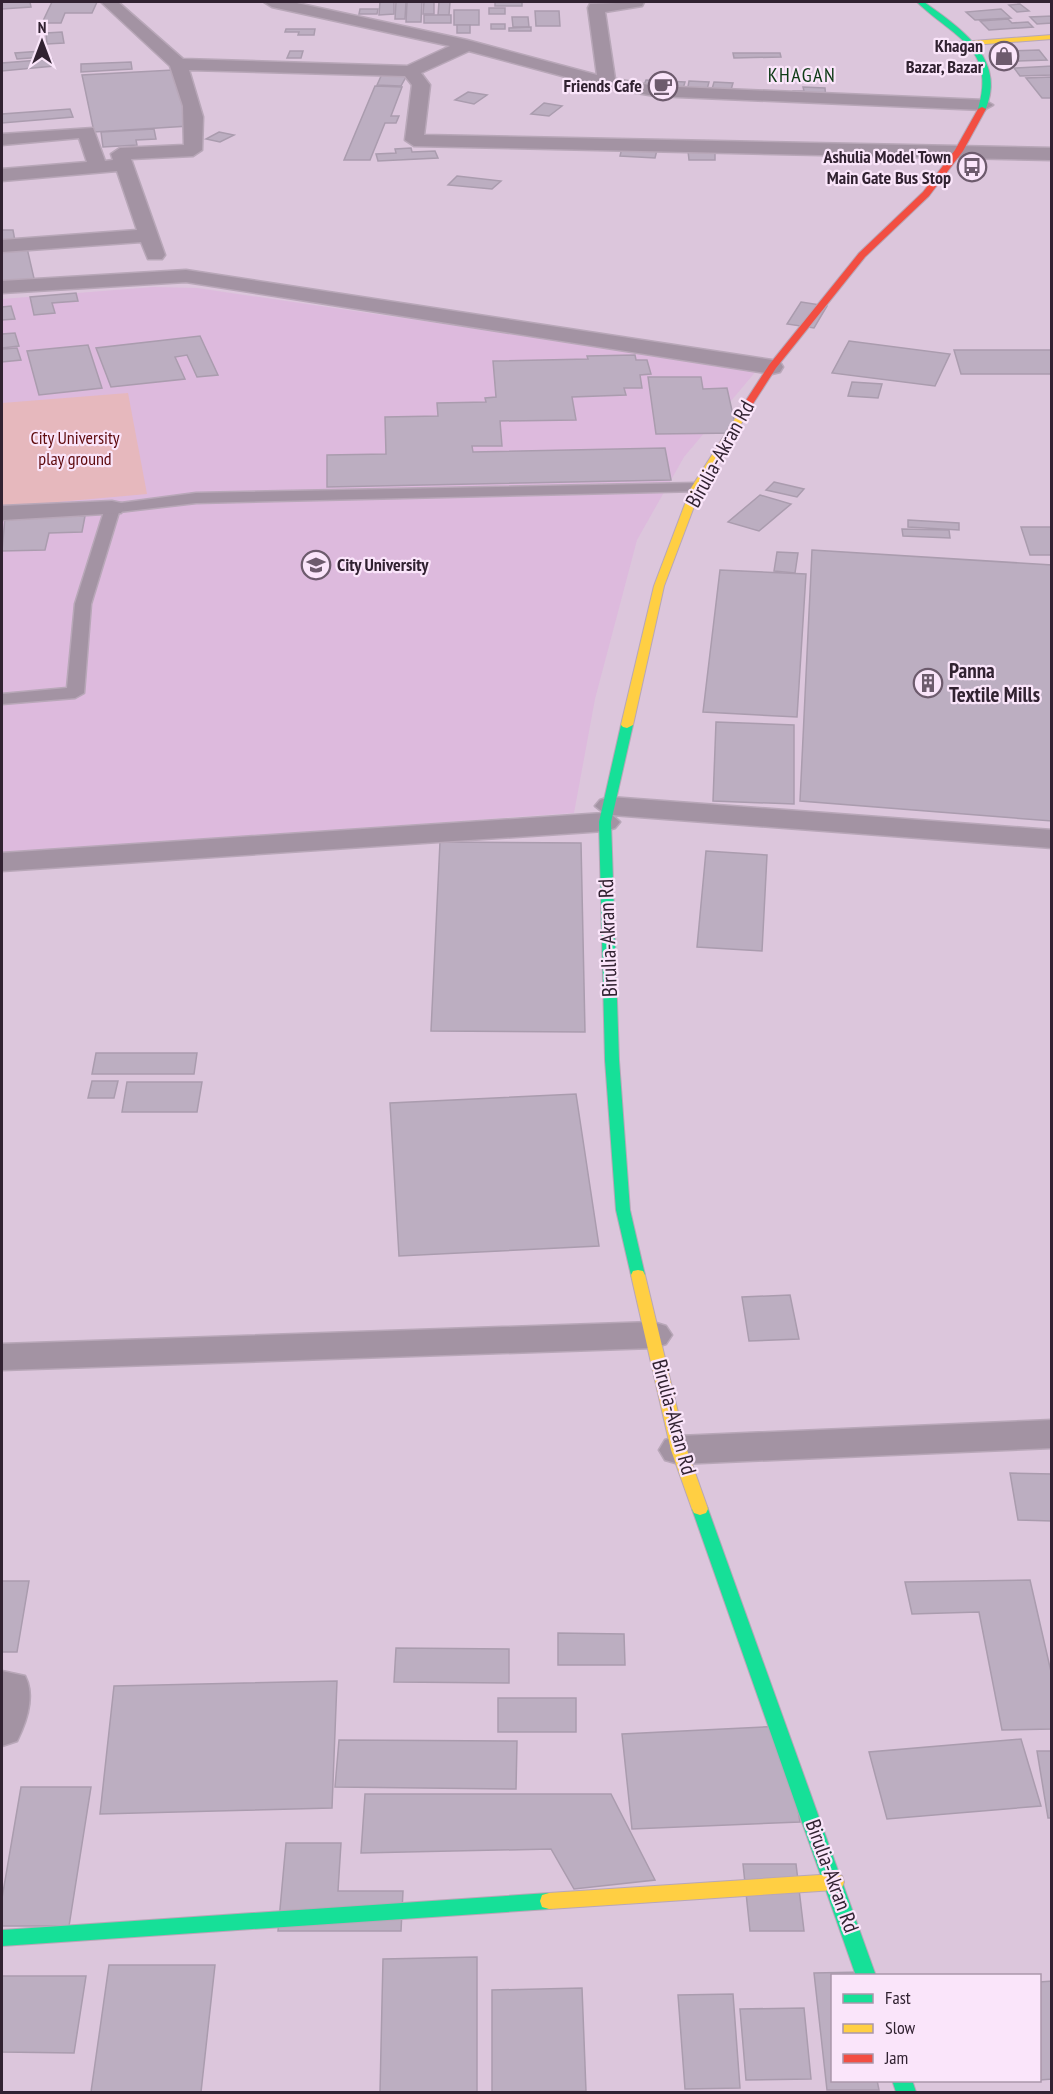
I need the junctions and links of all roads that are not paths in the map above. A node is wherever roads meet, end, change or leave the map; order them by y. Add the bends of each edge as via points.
1 (109, 2) edge
2 (272, 2) edge
3 (636, 2) edge
4 (920, 2) edge
5 (1052, 37) edge
6 (972, 44) junction
7 (467, 45) junction
8 (178, 64) junction
9 (410, 71) junction
10 (607, 83) junction
11 (984, 105) junction
12 (2, 140) edge
13 (959, 151) junction
14 (1052, 154) edge
15 (124, 165) junction
16 (98, 167) junction
17 (2, 175) edge
18 (149, 235) junction
19 (2, 246) edge
20 (162, 278) junction
21 (2, 287) edge
22 (772, 367) junction
23 (696, 488) junction
24 (112, 508) junction
25 (2, 513) edge
26 (2, 699) edge
27 (607, 814) junction
28 (1052, 839) edge
29 (2, 862) edge
30 (653, 1335) junction
31 (2, 1357) edge
32 (1052, 1434) edge
33 (679, 1450) junction
34 (2, 1688) edge
35 (2, 1728) edge
36 (835, 1882) junction
37 (2, 1938) edge
38 (865, 1974) edge

1 - 8 street
2 - 7 street
3 - 10 street via 596,8
4 - 6 main road, Birulia-Akran Rd
5 - 6 main road
6 - 11 main road, Birulia-Akran Rd via 987,78
7 - 9 street
7 - 10 street
8 - 9 street
8 - 15 street via 197,133 193,150 120,154
9 - 13 street via 421,85 414,140
10 - 11 street via 655,91 742,97
11 - 13 main road, Birulia-Akran Rd
12 - 16 street via 86,132
13 - 14 street
13 - 22 main road, Birulia-Akran Rd via 926,194 862,255
15 - 16 street
15 - 18 street
16 - 17 street
18 - 19 street
18 - 20 street
20 - 21 street
20 - 22 street via 186,276
22 - 23 main road, Birulia-Akran Rd
23 - 24 lane via 196,498
23 - 27 main road, Birulia-Akran Rd via 659,586
24 - 25 street
24 - 26 lane via 83,604 75,693
27 - 28 street
27 - 29 street
27 - 30 main road, Birulia-Akran Rd via 612,1059 623,1210
30 - 31 street
30 - 33 main road, Birulia-Akran Rd
32 - 33 street
33 - 36 main road, Birulia-Akran Rd
34 - 35 street via 10,1688
36 - 37 main road
36 - 38 main road, Birulia-Akran Rd

